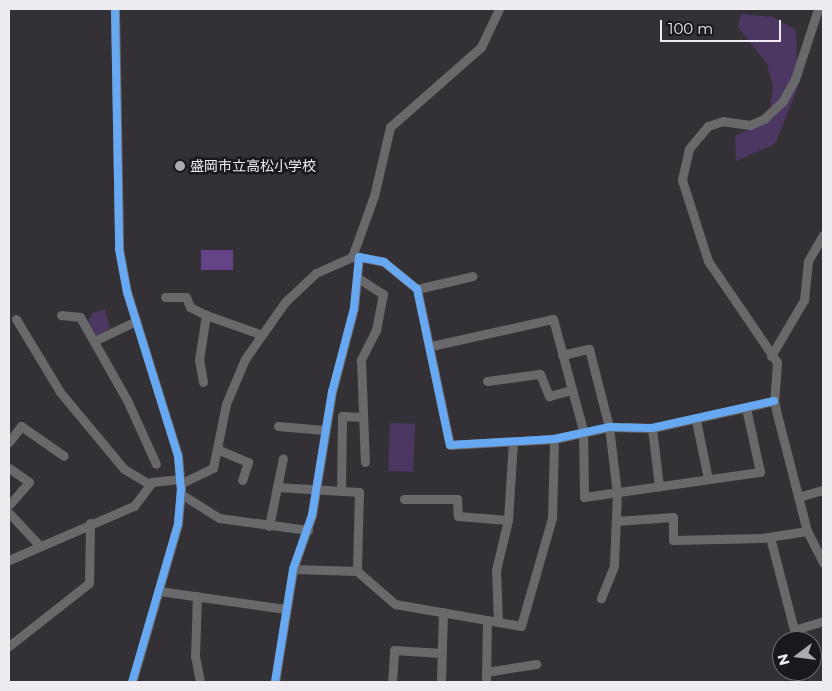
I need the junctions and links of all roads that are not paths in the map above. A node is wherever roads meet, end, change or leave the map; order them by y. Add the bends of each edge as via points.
1 (115, 9) edge
2 (499, 9) edge
3 (818, 9) edge
4 (823, 235) edge
5 (474, 276) dead end
6 (358, 278) junction
7 (418, 289) junction
8 (165, 297) dead end
9 (61, 315) dead end
10 (206, 315) junction
11 (16, 319) dead end
12 (136, 321) junction
13 (260, 334) junction
14 (94, 341) junction
15 (431, 346) junction
16 (562, 355) junction
17 (771, 356) junction
18 (487, 381) dead end
19 (203, 382) dead end
20 (571, 390) junction
21 (774, 401) junction
22 (746, 408) junction
23 (328, 414) junction
24 (342, 416) junction
25 (362, 417) junction
26 (696, 420) junction
27 (278, 426) dead end
28 (609, 427) junction
29 (652, 428) junction
30 (324, 430) junction
31 (583, 430) junction
32 (554, 439) junction
33 (513, 441) junction
34 (9, 442) edge
35 (217, 449) junction
36 (64, 456) dead end
37 (283, 458) dead end
38 (365, 462) dead end
39 (156, 464) dead end
40 (9, 468) edge
41 (182, 480) junction
42 (242, 480) dead end
43 (708, 480) junction
44 (149, 484) junction
45 (277, 486) junction
46 (659, 486) junction
47 (315, 490) junction
48 (341, 490) junction
49 (823, 490) edge
50 (617, 493) junction
51 (181, 494) junction
52 (798, 497) junction
53 (404, 499) dead end
54 (9, 505) edge
55 (9, 513) edge
56 (508, 520) junction
57 (616, 521) junction
58 (90, 523) junction
59 (269, 526) junction
60 (308, 530) junction
61 (807, 531) junction
62 (770, 537) junction
63 (40, 546) junction
64 (9, 560) edge
65 (823, 562) edge
66 (293, 569) junction
67 (356, 571) junction
68 (158, 591) junction
69 (197, 596) junction
70 (600, 598) dead end
71 (286, 609) junction
72 (443, 612) junction
73 (487, 620) junction
74 (823, 621) edge
75 (498, 622) junction
76 (9, 646) edge
77 (441, 653) junction
78 (536, 664) dead end
79 (486, 672) junction
80 (132, 682) edge
81 (200, 682) edge
82 (275, 682) edge
83 (392, 682) edge
84 (441, 682) edge
85 (486, 682) edge

1 - 12 street via 119,249
2 - 13 street via 481,47 390,127 374,196 352,257 336,261 309,279
3 - 17 street via 795,79 782,102 764,119 750,125 723,121 708,126 682,166 682,180 708,261
4 - 17 street via 808,261 804,300
5 - 7 street
6 - 7 street via 360,257 369,257 401,271
6 - 23 street
6 - 25 street via 383,294 376,330 361,360
7 - 15 street
8 - 10 street via 186,297 190,307
9 - 14 street via 80,317
10 - 13 street
10 - 19 street via 199,360
11 - 44 street via 60,392 124,469
12 - 14 street
12 - 41 street via 178,456
13 - 35 street via 226,404
14 - 39 street
15 - 16 street via 553,319
15 - 33 street via 450,445
16 - 20 street
16 - 28 street via 589,349
17 - 21 street via 779,374
18 - 20 street via 540,374 548,396
20 - 31 street
21 - 22 street
21 - 52 street
22 - 26 street
22 - 43 street via 760,472
23 - 24 street
23 - 30 street
24 - 25 street
24 - 48 street
25 - 38 street
26 - 29 street
26 - 43 street
27 - 30 street
28 - 29 street
28 - 31 street
28 - 50 street
29 - 46 street
30 - 47 street
31 - 32 street
31 - 50 street via 584,498
32 - 33 street
32 - 75 street via 552,518 521,626
33 - 56 street
34 - 36 street via 21,426
35 - 41 street via 213,468
35 - 42 street via 248,462
37 - 45 street
40 - 54 street via 29,482
41 - 44 street
41 - 51 street
43 - 46 street
44 - 58 street via 134,506
45 - 47 street
45 - 59 street
46 - 50 street
47 - 48 street
47 - 60 street
48 - 67 street via 359,492
49 - 52 street
50 - 57 street
51 - 59 street via 219,518
51 - 68 street via 178,524
52 - 61 street
53 - 56 street via 457,499 458,516
55 - 63 street
56 - 75 street via 496,570
57 - 62 street via 673,517 673,540
57 - 70 street via 614,566
58 - 63 street
58 - 76 street via 89,583
59 - 60 street
60 - 66 street
61 - 62 street
61 - 65 street
62 - 74 street via 794,630
63 - 64 street
66 - 67 street
66 - 71 street
67 - 72 street via 395,604
68 - 69 street
68 - 80 street
69 - 71 street
69 - 81 street via 195,656
71 - 82 street
72 - 73 street
72 - 77 street
73 - 75 street
73 - 79 street
77 - 83 street via 394,650
77 - 84 street
78 - 79 street
79 - 85 street

